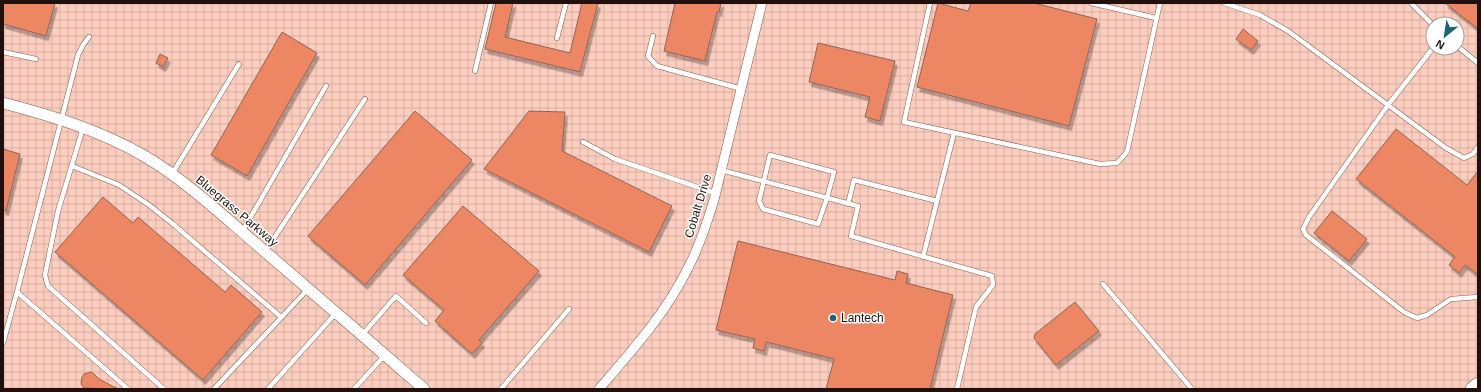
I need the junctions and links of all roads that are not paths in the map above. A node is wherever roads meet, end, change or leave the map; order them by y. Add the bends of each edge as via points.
1 (491, 3) edge
2 (566, 3) edge
3 (762, 3) edge
4 (930, 3) edge
5 (1092, 3) edge
6 (1160, 3) edge
7 (1224, 3) edge
8 (1411, 3) edge
9 (1425, 17) edge
10 (1156, 18) junction
11 (653, 36) dead end
12 (89, 37) dead end
13 (557, 38) dead end
14 (3, 52) edge
15 (1465, 52) edge
16 (1427, 56) edge
17 (36, 59) dead end
18 (1478, 63) edge
19 (239, 64) dead end
20 (475, 71) dead end
21 (326, 86) dead end
22 (742, 89) junction
23 (365, 99) dead end
24 (3, 103) edge
25 (1388, 105) junction
26 (62, 120) junction
27 (83, 128) junction
28 (954, 133) junction
29 (583, 142) dead end
30 (1478, 147) edge
31 (72, 166) junction
32 (722, 170) junction
33 (172, 174) junction
34 (763, 182) junction
35 (715, 193) junction
36 (827, 198) junction
37 (937, 201) junction
38 (848, 204) junction
39 (242, 232) junction
40 (266, 252) junction
41 (924, 257) junction
42 (1103, 284) dead end
43 (308, 288) junction
44 (17, 292) junction
45 (1478, 297) edge
46 (569, 309) dead end
47 (336, 313) junction
48 (281, 317) junction
49 (426, 323) dead end
50 (362, 336) junction
51 (3, 344) edge
52 (385, 355) junction
53 (128, 389) edge
54 (164, 389) edge
55 (214, 389) edge
56 (268, 389) edge
57 (354, 389) edge
58 (424, 389) edge
59 (501, 389) edge
60 (599, 389) edge
61 (957, 389) edge
62 (1192, 389) edge

1 - 20 lane
2 - 13 lane
3 - 22 street, Cobalt Drive
4 - 28 lane via 904,122
5 - 10 lane
6 - 10 lane
7 - 25 lane via 1260,15 1288,31
8 - 9 lane
10 - 28 lane via 1127,152 1117,163 1100,164
11 - 22 lane via 648,56 657,66
12 - 26 lane via 78,55
14 - 17 lane
15 - 18 lane
16 - 25 lane
19 - 33 lane
21 - 39 lane
22 - 32 street, Cobalt Drive
23 - 40 lane
24 - 26 street, Bluegrass Parkway
25 - 30 lane via 1446,148 1464,158
25 - 45 lane via 1309,216 1303,229 1306,235 1404,312 1417,318 1427,315 1451,299
26 - 27 street, Bluegrass Parkway
26 - 44 lane
27 - 31 lane
27 - 33 street, Bluegrass Parkway via 127,146
28 - 37 lane
29 - 35 lane via 615,159
31 - 48 lane via 119,185 149,205
31 - 54 lane via 58,211 48,261 48,286
32 - 34 lane
32 - 35 street, Cobalt Drive
33 - 39 street, Bluegrass Parkway
34 - 36 lane
34 - 36 lane via 759,201 763,209 818,224
34 - 36 lane via 770,155 834,172
35 - 60 street, Cobalt Drive via 705,228 679,285 665,308
36 - 38 lane
37 - 38 lane via 854,180
37 - 41 lane
38 - 41 lane via 858,206 851,236
39 - 40 street, Bluegrass Parkway
40 - 43 street, Bluegrass Parkway
41 - 61 lane via 992,276 992,285 976,307
42 - 62 lane
43 - 47 street, Bluegrass Parkway
43 - 48 lane
44 - 51 lane
44 - 53 lane
46 - 59 lane
47 - 50 street, Bluegrass Parkway
47 - 56 lane
48 - 55 lane
49 - 50 lane via 396,296
50 - 52 street, Bluegrass Parkway
52 - 57 lane
52 - 58 street, Bluegrass Parkway

